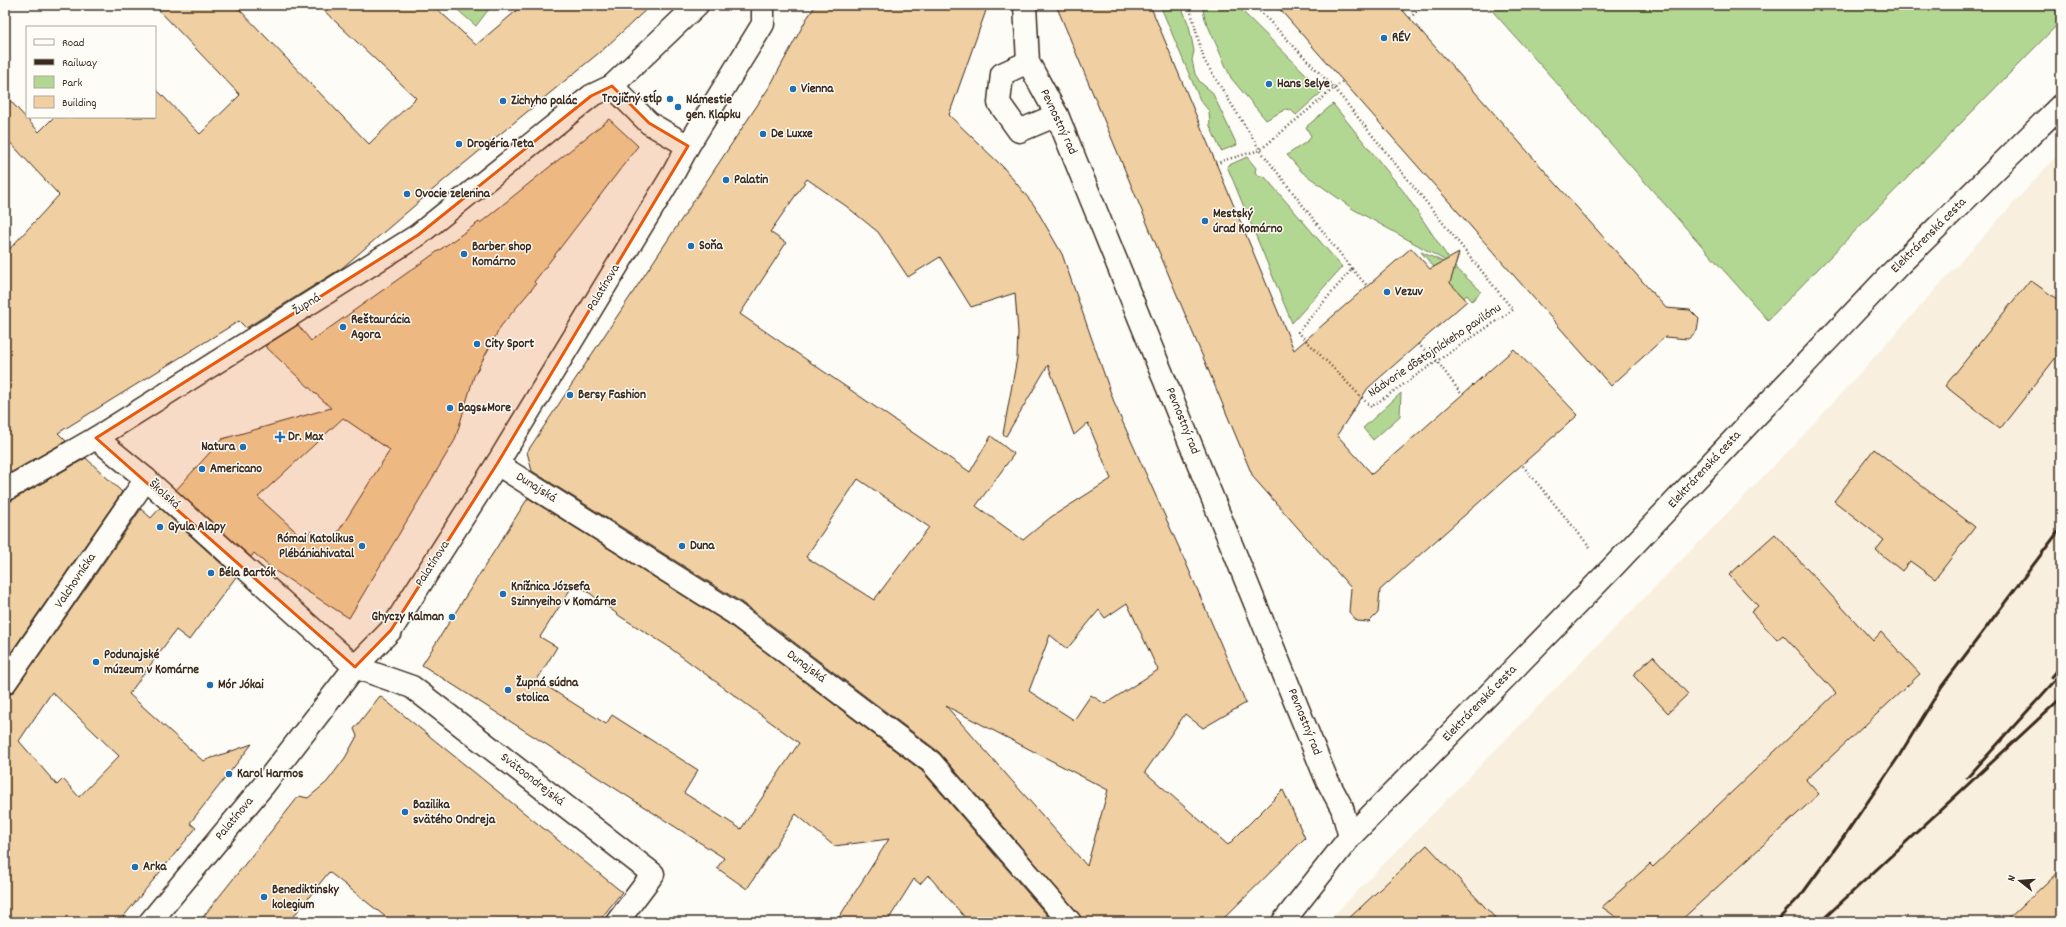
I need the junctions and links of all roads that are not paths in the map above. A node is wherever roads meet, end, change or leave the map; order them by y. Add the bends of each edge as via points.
1 (697, 5) edge
2 (764, 5) edge
3 (1025, 5) edge
4 (1028, 62) junction
5 (612, 86) junction
6 (2061, 105) edge
7 (1057, 115) junction
8 (688, 146) junction
9 (96, 438) junction
10 (497, 464) junction
11 (146, 479) junction
12 (5, 490) edge
13 (355, 667) junction
14 (5, 683) edge
15 (1350, 837) junction
16 (150, 922) edge
17 (617, 922) edge
18 (1070, 922) edge
19 (1283, 922) edge

1 - 5 street, Župná
2 - 8 street, Palatínova via 763,24
3 - 4 street, Pevnostný rad
4 - 7 street, Pevnostný rad
4 - 7 street via 1002,74 999,103 1019,131
5 - 8 street via 649,123
5 - 9 street, Župná via 592,96 418,234
6 - 15 street, Elektrárenská cesta via 1899,265 1609,571
7 - 15 street, Pevnostný rad via 1326,778 1342,808
8 - 10 street, Palatínova
9 - 11 street, Školská
9 - 12 street, Župná
10 - 13 street, Palatínova via 391,630
10 - 18 street, Dunajská via 734,613 931,762
11 - 13 street, Školská
11 - 14 street, Valchovnícka
13 - 16 street, Palatínova via 263,786
13 - 17 street, Svätoondrejská via 412,687 653,874
15 - 19 street, Elektrárenská cesta

